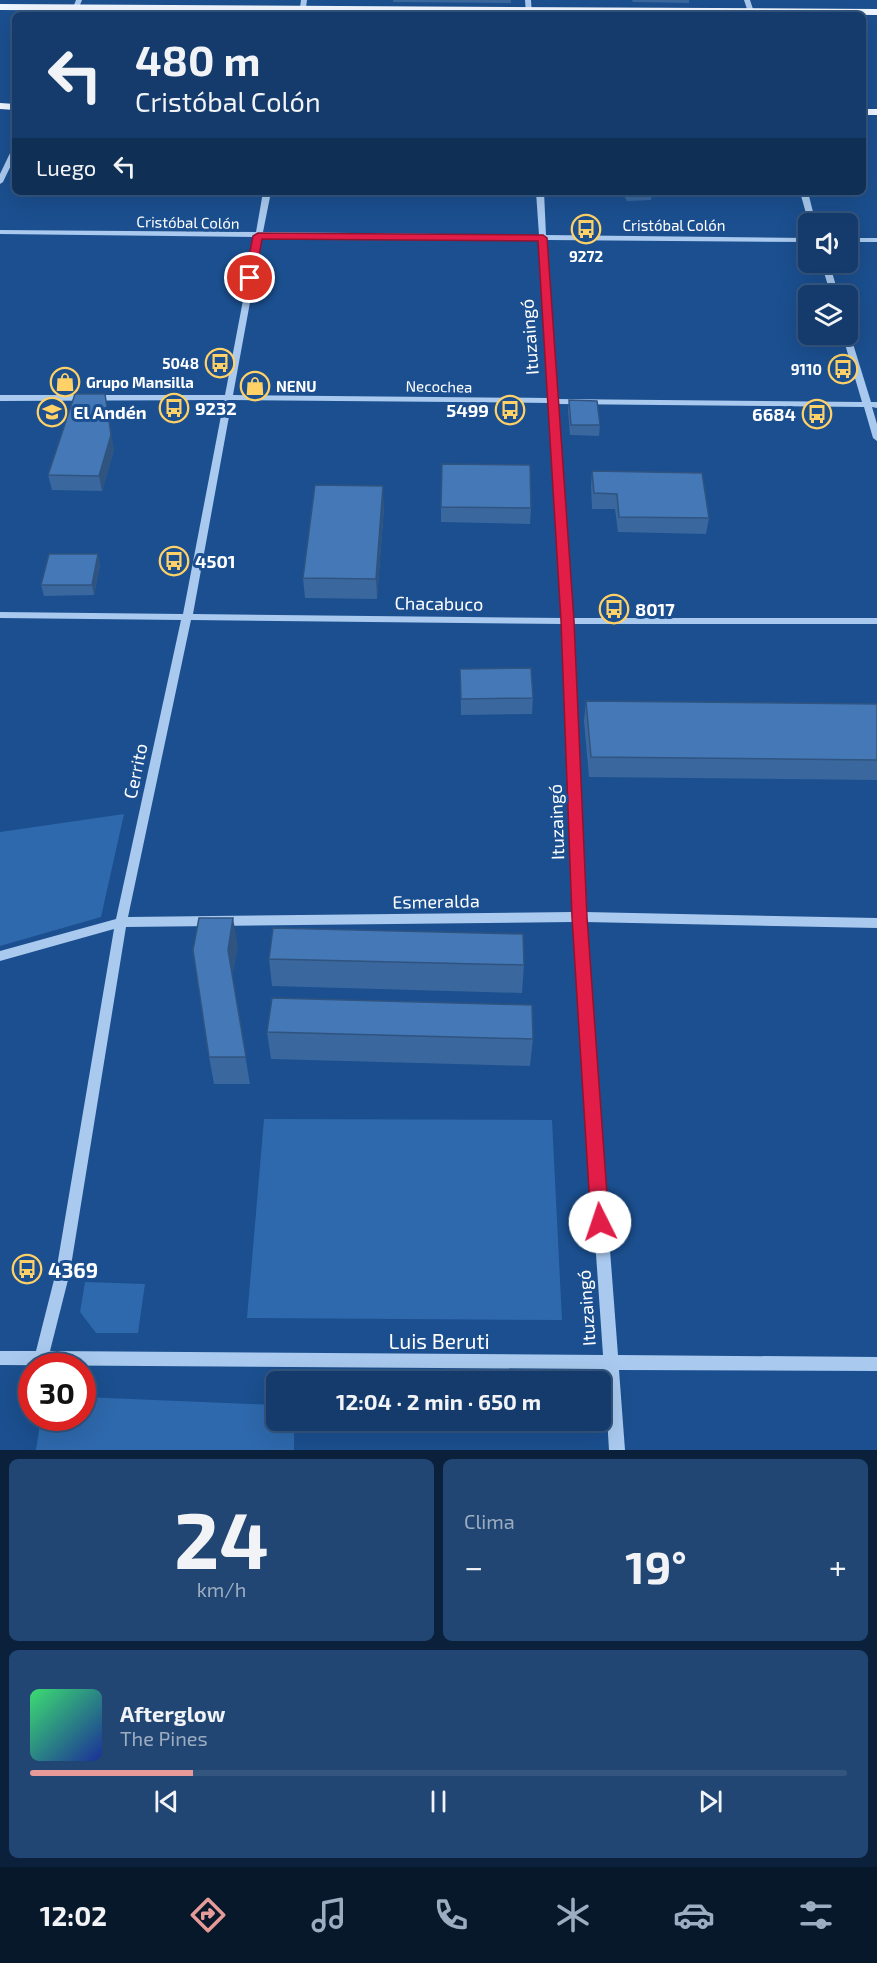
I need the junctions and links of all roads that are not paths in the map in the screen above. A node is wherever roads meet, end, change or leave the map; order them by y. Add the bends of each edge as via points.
1 (0, 7) edge
2 (76, 8) edge
3 (303, 8) edge
4 (484, 12) edge
5 (12, 156) edge
6 (0, 182) edge
7 (266, 195) edge
8 (540, 195) edge
9 (805, 195) edge
10 (810, 213) edge
11 (0, 232) edge
12 (258, 236) junction
13 (543, 238) junction
14 (798, 240) edge
15 (858, 240) edge
16 (877, 240) edge
17 (849, 345) edge
18 (228, 397) junction
19 (0, 398) edge
20 (553, 401) junction
21 (867, 405) junction
22 (877, 405) edge
23 (877, 438) edge
24 (0, 615) edge
25 (187, 617) junction
26 (568, 621) junction
27 (877, 621) edge
28 (579, 917) junction
29 (121, 922) junction
30 (877, 923) edge
31 (0, 956) edge
32 (42, 1353) edge
33 (0, 1358) edge
34 (18, 1358) edge
35 (96, 1358) edge
36 (609, 1362) junction
37 (877, 1364) edge
38 (617, 1450) edge

1 - 2 main road
2 - 3 main road
3 - 4 main road
5 - 6 street
7 - 12 street, Cerrito
8 - 13 street, Ituzaingó
9 - 10 street
11 - 12 street, Cristóbal Colón
12 - 13 street, Cristóbal Colón
12 - 18 street, Cerrito
13 - 14 street, Cristóbal Colón
13 - 20 street, Ituzaingó
15 - 16 street
17 - 21 street
18 - 19 street, Necochea
18 - 20 street, Necochea
18 - 25 street, Cerrito
20 - 21 street, Necochea
20 - 26 street, Ituzaingó
21 - 22 street, Necochea
21 - 23 street
24 - 25 street, Chacabuco
25 - 26 street, Chacabuco
25 - 29 street, Cerrito
26 - 27 street, Chacabuco
26 - 28 street, Ituzaingó
28 - 29 street, Esmeralda
28 - 30 street, Esmeralda
28 - 36 street, Ituzaingó
29 - 31 street, Esmeralda
29 - 32 street, Cerrito via 63,1272
33 - 34 street, Luis Beruti
35 - 36 street, Luis Beruti
36 - 37 street, Luis Beruti
36 - 38 street, Ituzaingó

